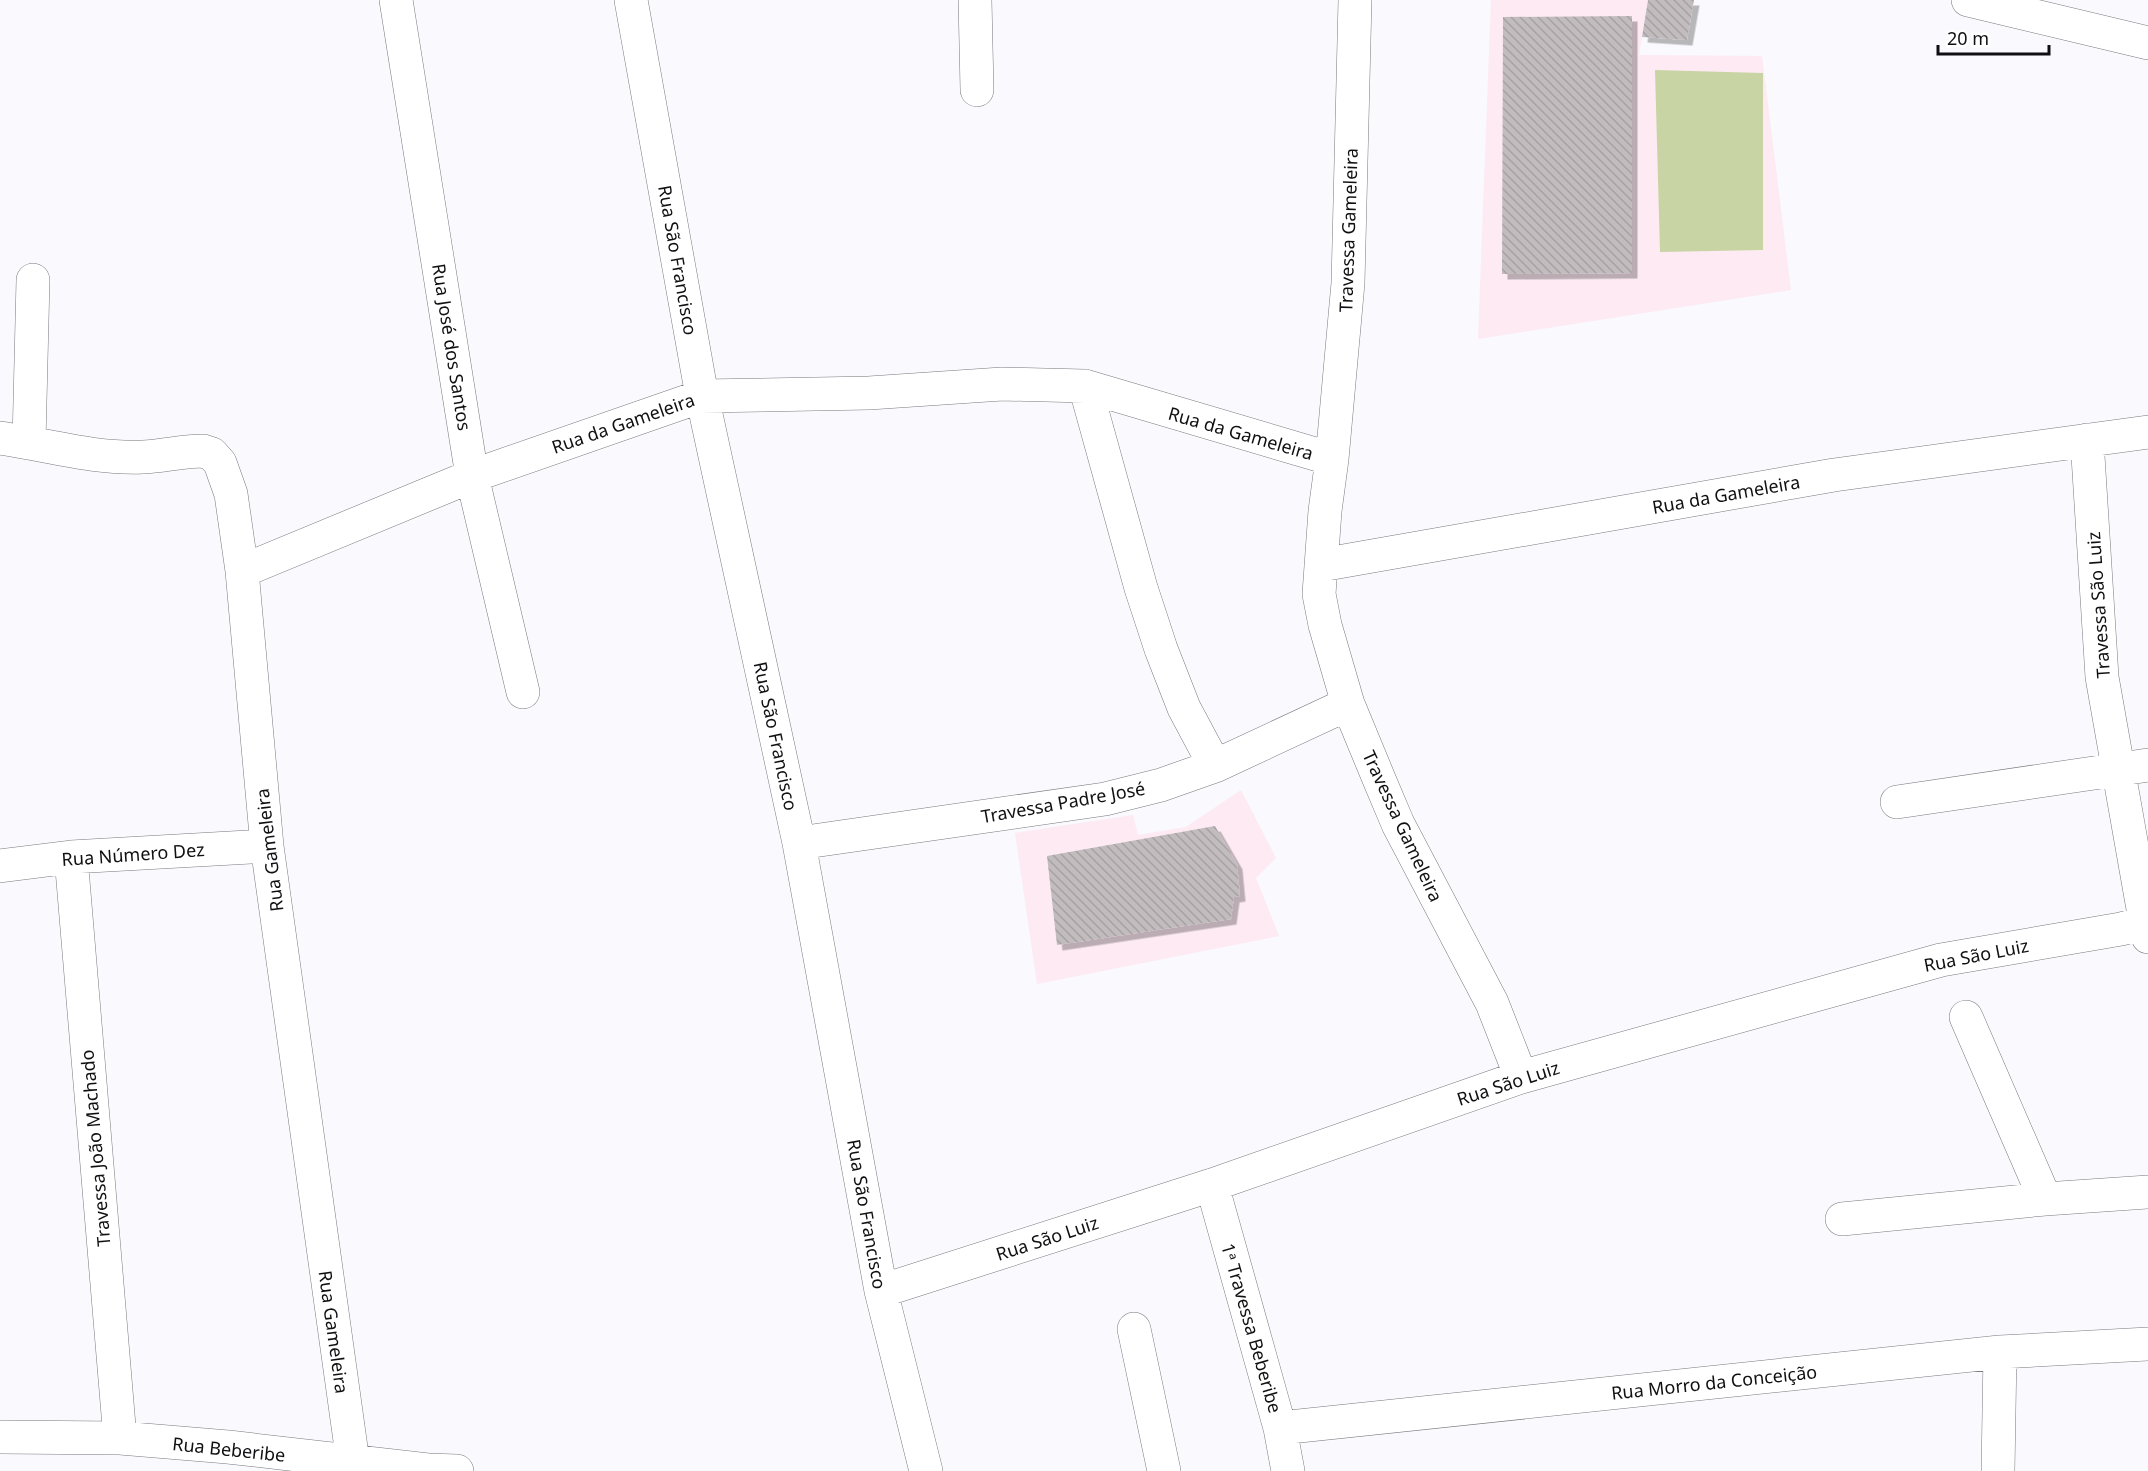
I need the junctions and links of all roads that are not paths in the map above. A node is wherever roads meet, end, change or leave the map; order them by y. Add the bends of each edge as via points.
1 (396, 0) edge
2 (631, 0) edge
3 (975, 0) edge
4 (1355, 0) edge
5 (1968, 0) edge
6 (2148, 43) edge
7 (977, 90) dead end
8 (33, 280) dead end
9 (1085, 387) junction
10 (702, 396) junction
11 (2148, 432) edge
12 (15, 440) edge
13 (2087, 440) junction
14 (1332, 459) junction
15 (472, 476) junction
16 (1321, 565) junction
17 (242, 571) junction
18 (523, 692) dead end
19 (1348, 704) junction
20 (1215, 766) junction
21 (2133, 767) edge
22 (1897, 802) dead end
23 (799, 843) junction
24 (267, 846) junction
25 (71, 857) junction
26 (0, 866) edge
27 (2147, 928) edge
28 (1966, 1017) dead end
29 (1521, 1077) junction
30 (1212, 1185) junction
31 (2148, 1192) edge
32 (2045, 1199) junction
33 (1842, 1220) dead end
34 (881, 1291) junction
35 (1134, 1329) dead end
36 (2148, 1344) edge
37 (2000, 1352) junction
38 (1280, 1428) junction
39 (0, 1437) edge
40 (120, 1438) junction
41 (353, 1462) junction
42 (437, 1471) edge
43 (926, 1471) edge
44 (1164, 1471) edge
45 (1288, 1471) edge
46 (1998, 1471) edge

1 - 15 street, Rua José dos Santos
2 - 10 street, Rua São Francisco
3 - 7 street
4 - 14 street, Travessa Gameleira via 1348,283
5 - 6 street
8 - 12 street
9 - 10 street, Rua da Gameleira via 1002,384 869,393
9 - 14 street, Rua da Gameleira
9 - 20 street via 1158,639 1184,708
10 - 15 street, Rua da Gameleira
10 - 23 street, Rua São Francisco
11 - 13 street, Rua da Gameleira
12 - 17 street, Rua Gameleira via 84,454 212,454 220,463 231,494
13 - 16 street, Rua da Gameleira via 1834,475
13 - 21 street, Travessa São Luiz via 2102,677
14 - 16 street, Rua da Gameleira
15 - 17 street, Rua da Gameleira
15 - 18 street, Rua José dos Santos
16 - 19 street, Travessa Gameleira via 1319,594 1325,625
17 - 24 street, Rua Gameleira
19 - 20 street, Travessa Padre José
19 - 29 street, Travessa Gameleira via 1398,824 1492,1003
20 - 23 street, Travessa Padre José via 1105,799
21 - 22 street
21 - 27 street, Travessa São Luiz
23 - 34 street, Rua São Francisco
24 - 25 street, Rua Número Dez
24 - 41 street, Rua Gameleira
25 - 26 street, Rua Número Dez
25 - 40 street, Travessa João Machado
27 - 29 street, Rua São Luiz via 1941,960
28 - 32 street
29 - 30 street, Rua São Luiz
30 - 34 street, Rua São Luiz
30 - 38 street, 1ᵃ Travessa Beberibe
31 - 32 street
32 - 33 street
34 - 43 street, Rua São Francisco
35 - 44 street
36 - 37 street, Rua Morro da Conceição
37 - 38 street, Rua Morro da Conceição
37 - 46 street
38 - 45 street, 1ᵃ Travessa Beberibe
39 - 40 street, Rua Beberibe
40 - 41 street, Rua Beberibe
41 - 42 street, Rua Beberibe

